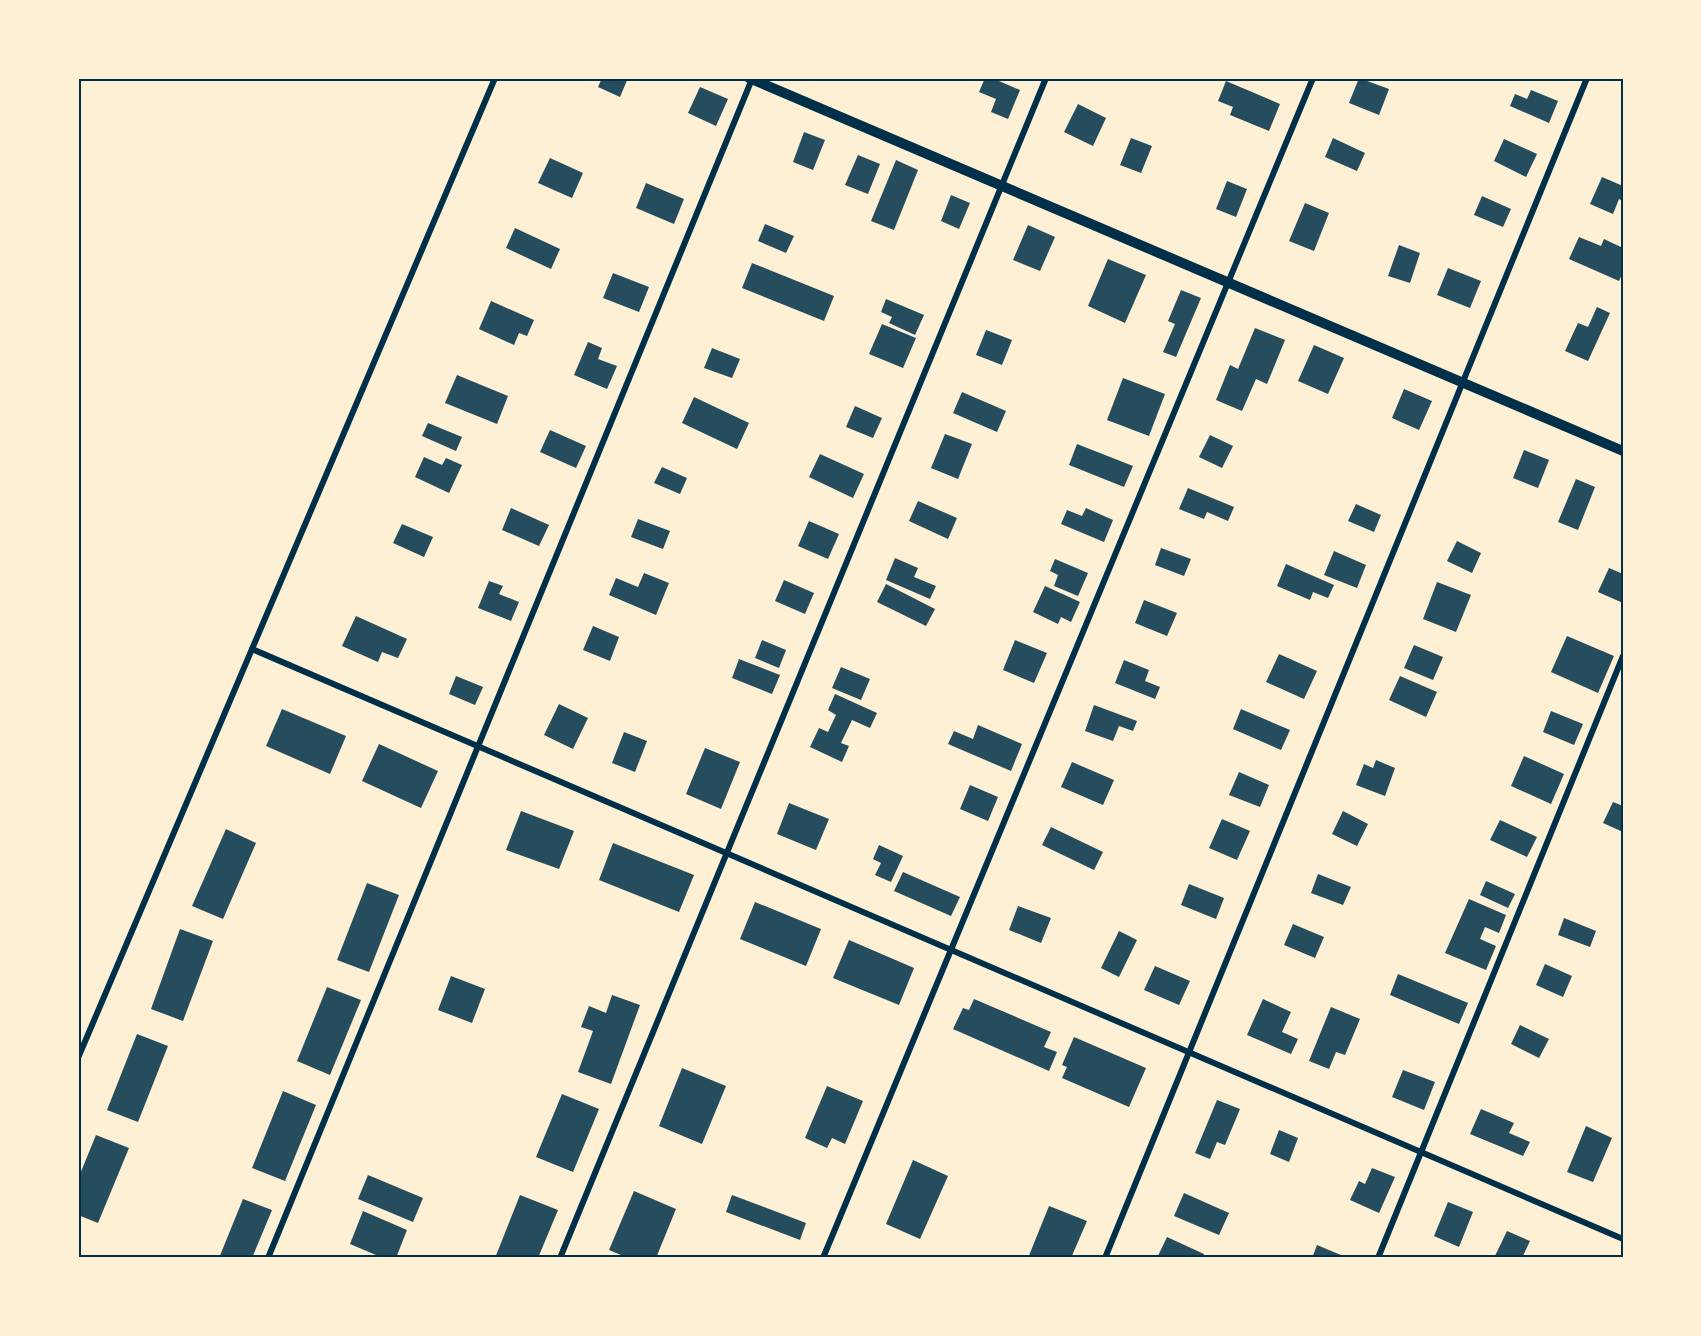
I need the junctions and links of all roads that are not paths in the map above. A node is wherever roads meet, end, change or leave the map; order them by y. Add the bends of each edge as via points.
1 (495, 78) edge
2 (751, 78) edge
3 (1046, 78) edge
4 (1312, 78) edge
5 (1587, 78) edge
6 (1001, 186) junction
7 (1228, 282) junction
8 (1462, 383) junction
9 (1623, 451) edge
10 (252, 649) junction
11 (1623, 656) edge
12 (478, 746) junction
13 (727, 853) junction
14 (951, 950) junction
15 (1189, 1052) junction
16 (78, 1058) edge
17 (1422, 1152) junction
18 (1623, 1239) edge
19 (268, 1258) edge
20 (560, 1258) edge
21 (824, 1258) edge
22 (1105, 1258) edge
23 (1378, 1258) edge

1 - 10 street
2 - 6 street
2 - 12 street
3 - 6 street
4 - 7 street
5 - 8 street
6 - 7 street
6 - 13 street
7 - 8 street
7 - 14 street
8 - 9 street
8 - 15 street
10 - 12 street
10 - 16 street
11 - 17 street
12 - 13 street
12 - 19 street
13 - 14 street
13 - 20 street
14 - 15 street
14 - 21 street
15 - 17 street
15 - 22 street
17 - 18 street
17 - 23 street

